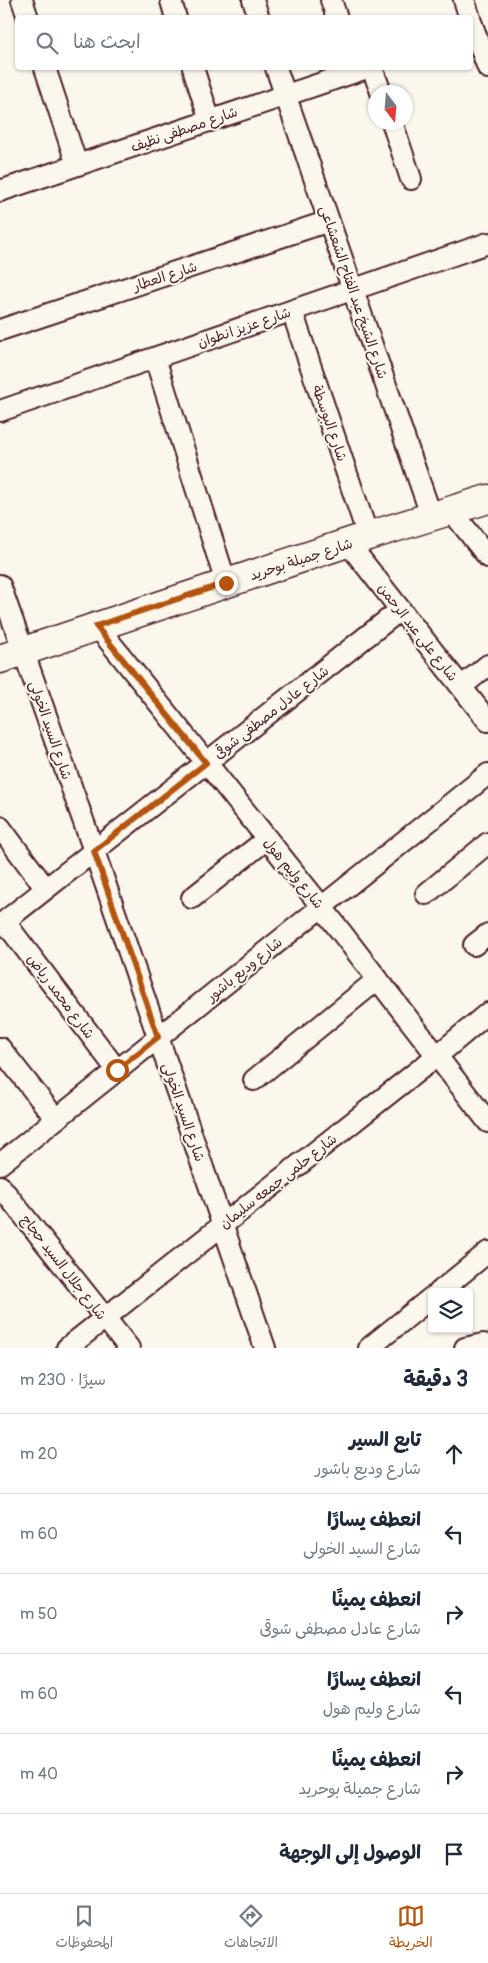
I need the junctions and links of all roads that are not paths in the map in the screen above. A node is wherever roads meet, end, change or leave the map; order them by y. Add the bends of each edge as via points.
1 (22, 0) edge
2 (253, 0) edge
3 (331, 0) edge
4 (464, 0) edge
5 (27, 15) edge
6 (258, 15) edge
7 (336, 15) edge
8 (471, 15) edge
9 (475, 25) edge
10 (488, 68) edge
11 (45, 70) edge
12 (194, 70) edge
13 (277, 70) edge
14 (359, 70) edge
15 (363, 70) edge
16 (375, 85) edge
17 (286, 95) junction
18 (210, 121) junction
19 (395, 130) edge
20 (77, 165) junction
21 (411, 179) dead end
22 (0, 191) edge
23 (329, 221) junction
24 (488, 243) edge
25 (353, 289) junction
26 (292, 311) junction
27 (0, 330) edge
28 (155, 358) junction
29 (0, 411) edge
30 (488, 499) edge
31 (441, 513) junction
32 (358, 540) junction
33 (488, 557) edge
34 (226, 583) junction
35 (0, 584) edge
36 (400, 610) junction
37 (96, 626) junction
38 (12, 655) edge
39 (488, 665) edge
40 (461, 687) junction
41 (488, 721) edge
42 (206, 763) junction
43 (488, 774) edge
44 (0, 826) edge
45 (267, 839) junction
46 (488, 844) edge
47 (94, 851) junction
48 (46, 889) junction
49 (426, 894) dead end
50 (192, 898) dead end
51 (321, 906) junction
52 (2, 924) edge
53 (378, 979) junction
54 (488, 1013) edge
55 (158, 1037) junction
56 (0, 1048) edge
57 (438, 1055) junction
58 (117, 1070) junction
59 (254, 1080) dead end
60 (56, 1119) junction
61 (488, 1122) edge
62 (0, 1164) edge
63 (0, 1186) edge
64 (223, 1225) junction
65 (488, 1252) edge
66 (444, 1288) edge
67 (428, 1301) edge
68 (105, 1318) junction
69 (488, 1346) edge
70 (67, 1348) edge
71 (129, 1348) edge
72 (265, 1348) edge
73 (369, 1348) edge
74 (465, 1348) edge

1 - 5 street
2 - 6 street
3 - 7 street
4 - 8 street
9 - 10 street
11 - 20 street
12 - 18 street
13 - 17 street, شارع الشيخ عبد الفتاح الشعشاعى
14 - 17 street, شارع مصطفى نظيف
15 - 16 street
17 - 18 street, شارع مصطفى نظيف
17 - 23 street, شارع الشيخ عبد الفتاح الشعشاعى
18 - 20 street, شارع مصطفى نظيف
19 - 21 street
20 - 22 street, شارع مصطفى نظيف
23 - 25 street, شارع الشيخ عبد الفتاح الشعشاعى
23 - 27 street, شارع العطار
24 - 25 street, شارع عزيز انطوان
25 - 26 street, شارع عزيز انطوان
25 - 31 street, شارع الشيخ عبد الفتاح الشعشاعى
26 - 28 street, شارع عزيز انطوان
26 - 32 street, شارع البوسطة
28 - 29 street, شارع عزيز انطوان
28 - 34 street
30 - 31 main road, شارع جميلة بوحريد
31 - 32 main road, شارع جميلة بوحريد
31 - 33 street, شارع الشيخ عبد الفتاح الشعشاعى
32 - 34 main road, شارع جميلة بوحريد
32 - 36 street, شارع على عبد الرحمن
34 - 37 main road, شارع جميلة بوحريد
35 - 38 street, شارع السيد الخولى
36 - 40 street, شارع على عبد الرحمن
36 - 42 street, شارع عادل مصطفى شوقى
37 - 38 main road, شارع جميلة بوحريد
37 - 42 street, شارع وليم هول
38 - 47 street, شارع السيد الخولى
39 - 40 street
40 - 41 street, شارع على عبد الرحمن
42 - 45 street, شارع وليم هول
42 - 47 street, شارع عادل مصطفى شوقى
43 - 51 street, شارع وديع باشور
44 - 48 street
45 - 50 street
45 - 51 street, شارع وليم هول
46 - 49 street
47 - 48 street, شارع عادل مصطفى شوقى
47 - 55 street, شارع السيد الخولى
48 - 52 street, شارع عادل مصطفى شوقى
51 - 53 street, شارع وليم هول
51 - 55 street, شارع وديع باشور
52 - 58 street, شارع محمد رياض
53 - 57 street, شارع وليم هول
53 - 59 street
54 - 57 street, شارع حلمى جمعه سليمان
55 - 58 street, شارع وديع باشور
55 - 64 street, شارع السيد الخولى
56 - 60 street
57 - 61 street, شارع وليم هول
57 - 64 street, شارع حلمى جمعه سليمان
58 - 60 street, شارع وديع باشور
60 - 62 street, شارع وديع باشور
63 - 68 street, شارع جلال السيد حجاج
64 - 68 street, شارع حلمى جمعه سليمان
64 - 72 street, شارع السيد الخولى
65 - 66 street
67 - 73 street
68 - 70 street, شارع حلمى جمعه سليمان
68 - 71 street, شارع جلال السيد حجاج
69 - 74 street

